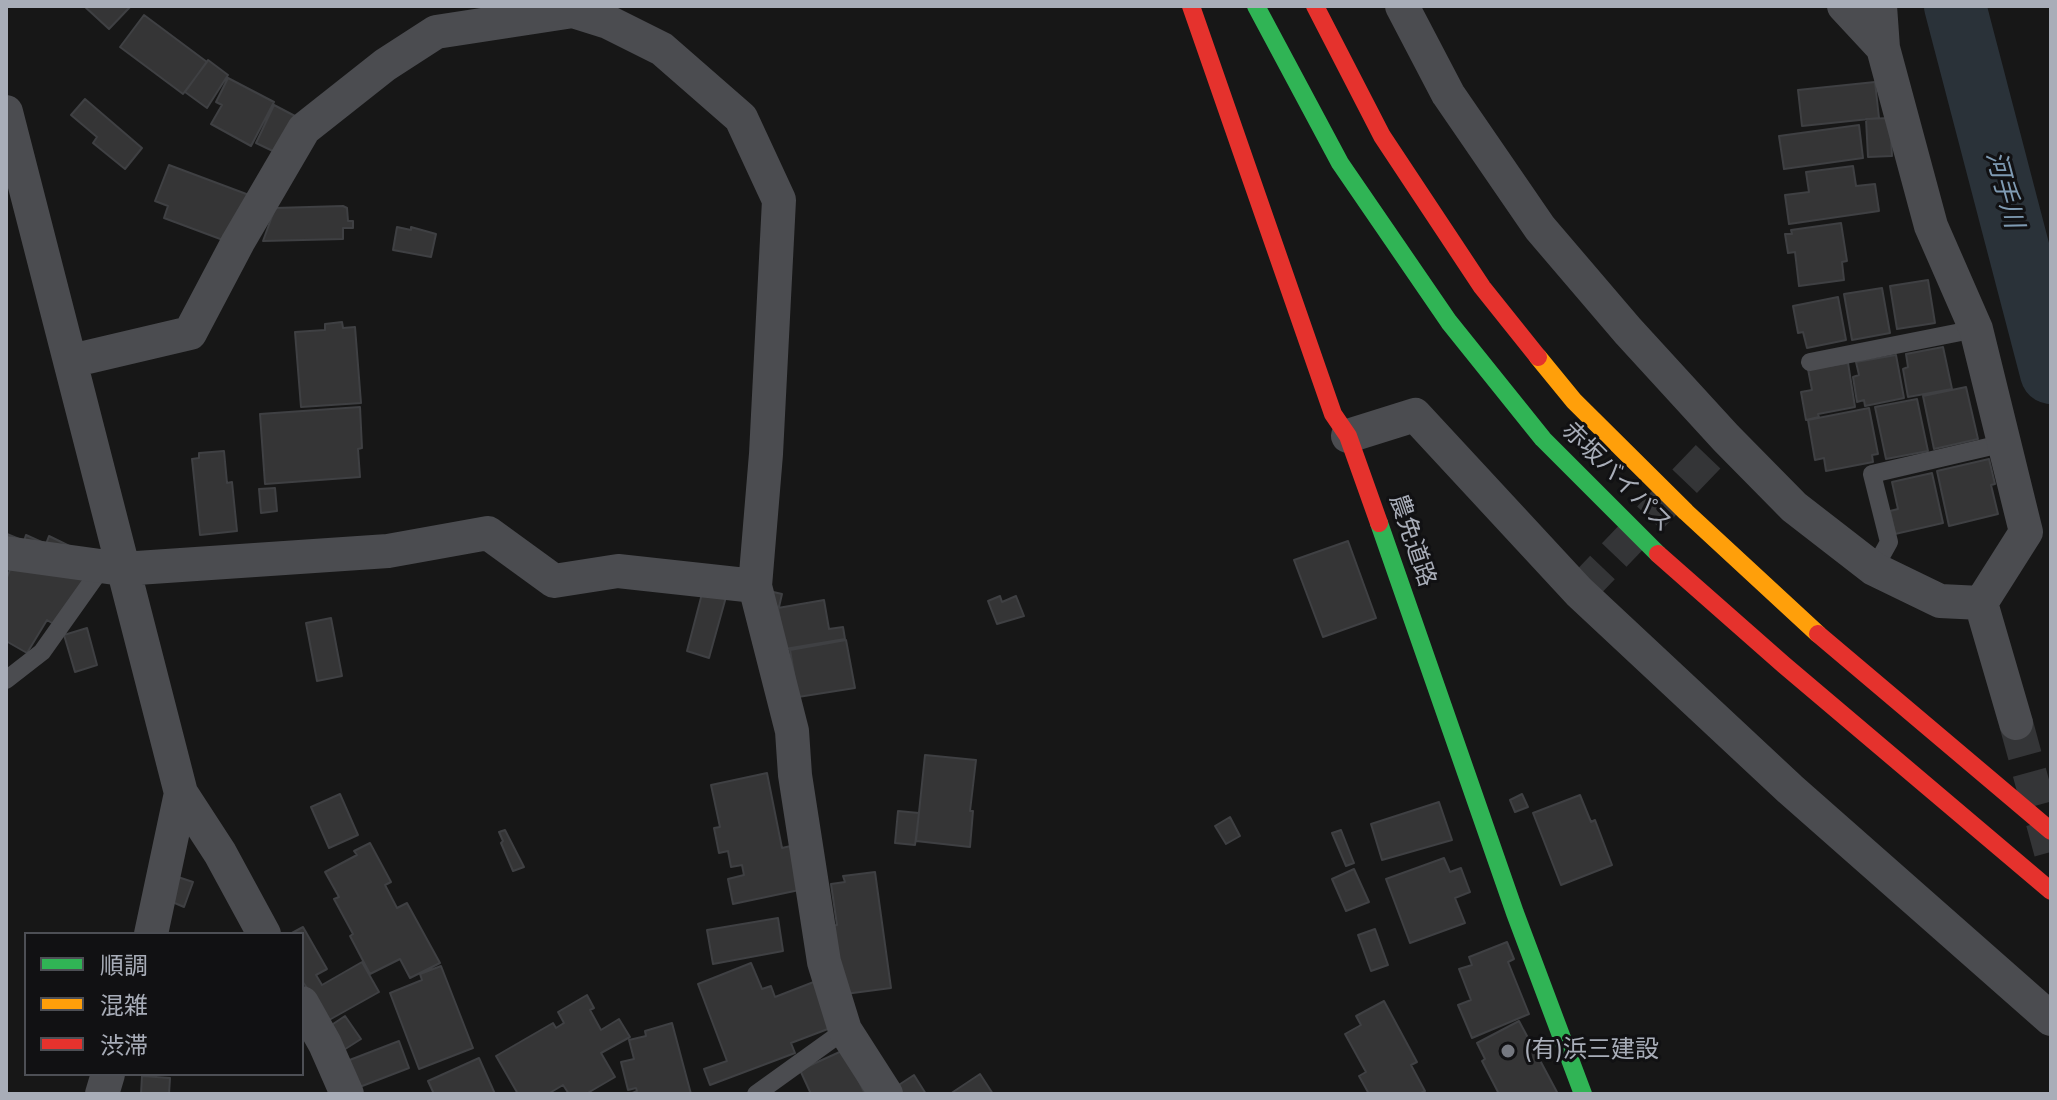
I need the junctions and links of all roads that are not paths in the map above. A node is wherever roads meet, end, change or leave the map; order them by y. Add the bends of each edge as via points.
1 (1191, 6) edge
2 (1256, 6) edge
3 (1315, 6) edge
4 (1402, 6) edge
5 (1844, 6) edge
6 (1880, 6) edge
7 (1883, 48) junction
8 (6, 112) edge
9 (1976, 329) junction
10 (71, 361) junction
11 (1810, 362) dead end
12 (1348, 436) junction
13 (2005, 443) junction
14 (6, 553) edge
15 (113, 568) junction
16 (1874, 569) junction
17 (755, 586) junction
18 (1981, 603) junction
19 (6, 680) edge
20 (2016, 723) tunnel mouth
21 (181, 793) junction
22 (2051, 831) edge
23 (2051, 891) edge
24 (151, 932) edge
25 (263, 932) edge
26 (304, 1007) edge
27 (2051, 1019) edge
28 (845, 1030) junction
29 (347, 1094) edge
30 (756, 1094) edge
31 (886, 1094) edge
32 (1583, 1094) edge

1 - 12 main road, 農免道路 via 1333,414
2 - 23 main road, 赤坂バイパス via 1340,163 1449,322 1543,439 1662,558
3 - 22 main road, 赤坂バイパス via 1382,136 1482,287 1574,401 1807,625
4 - 16 street via 1448,94 1540,228 1784,498
5 - 7 street
6 - 7 street
7 - 9 street via 1931,226
8 - 10 street
9 - 11 lane
9 - 13 street
10 - 15 street
10 - 17 street via 190,333 304,129 436,32 573,11 608,22 662,49 741,118 779,200
12 - 27 street via 1415,415 1579,592 1790,789
12 - 32 main road, 農免道路
13 - 16 lane via 1872,474 1889,542
13 - 18 street via 2026,532
14 - 15 street
15 - 17 street via 388,551 488,533 554,581 618,571
15 - 19 lane via 42,652
15 - 21 street
16 - 18 street via 1940,601
17 - 28 street via 792,731 824,962
18 - 20 street
21 - 24 street
21 - 25 street
26 - 29 street
28 - 30 lane
28 - 31 street

